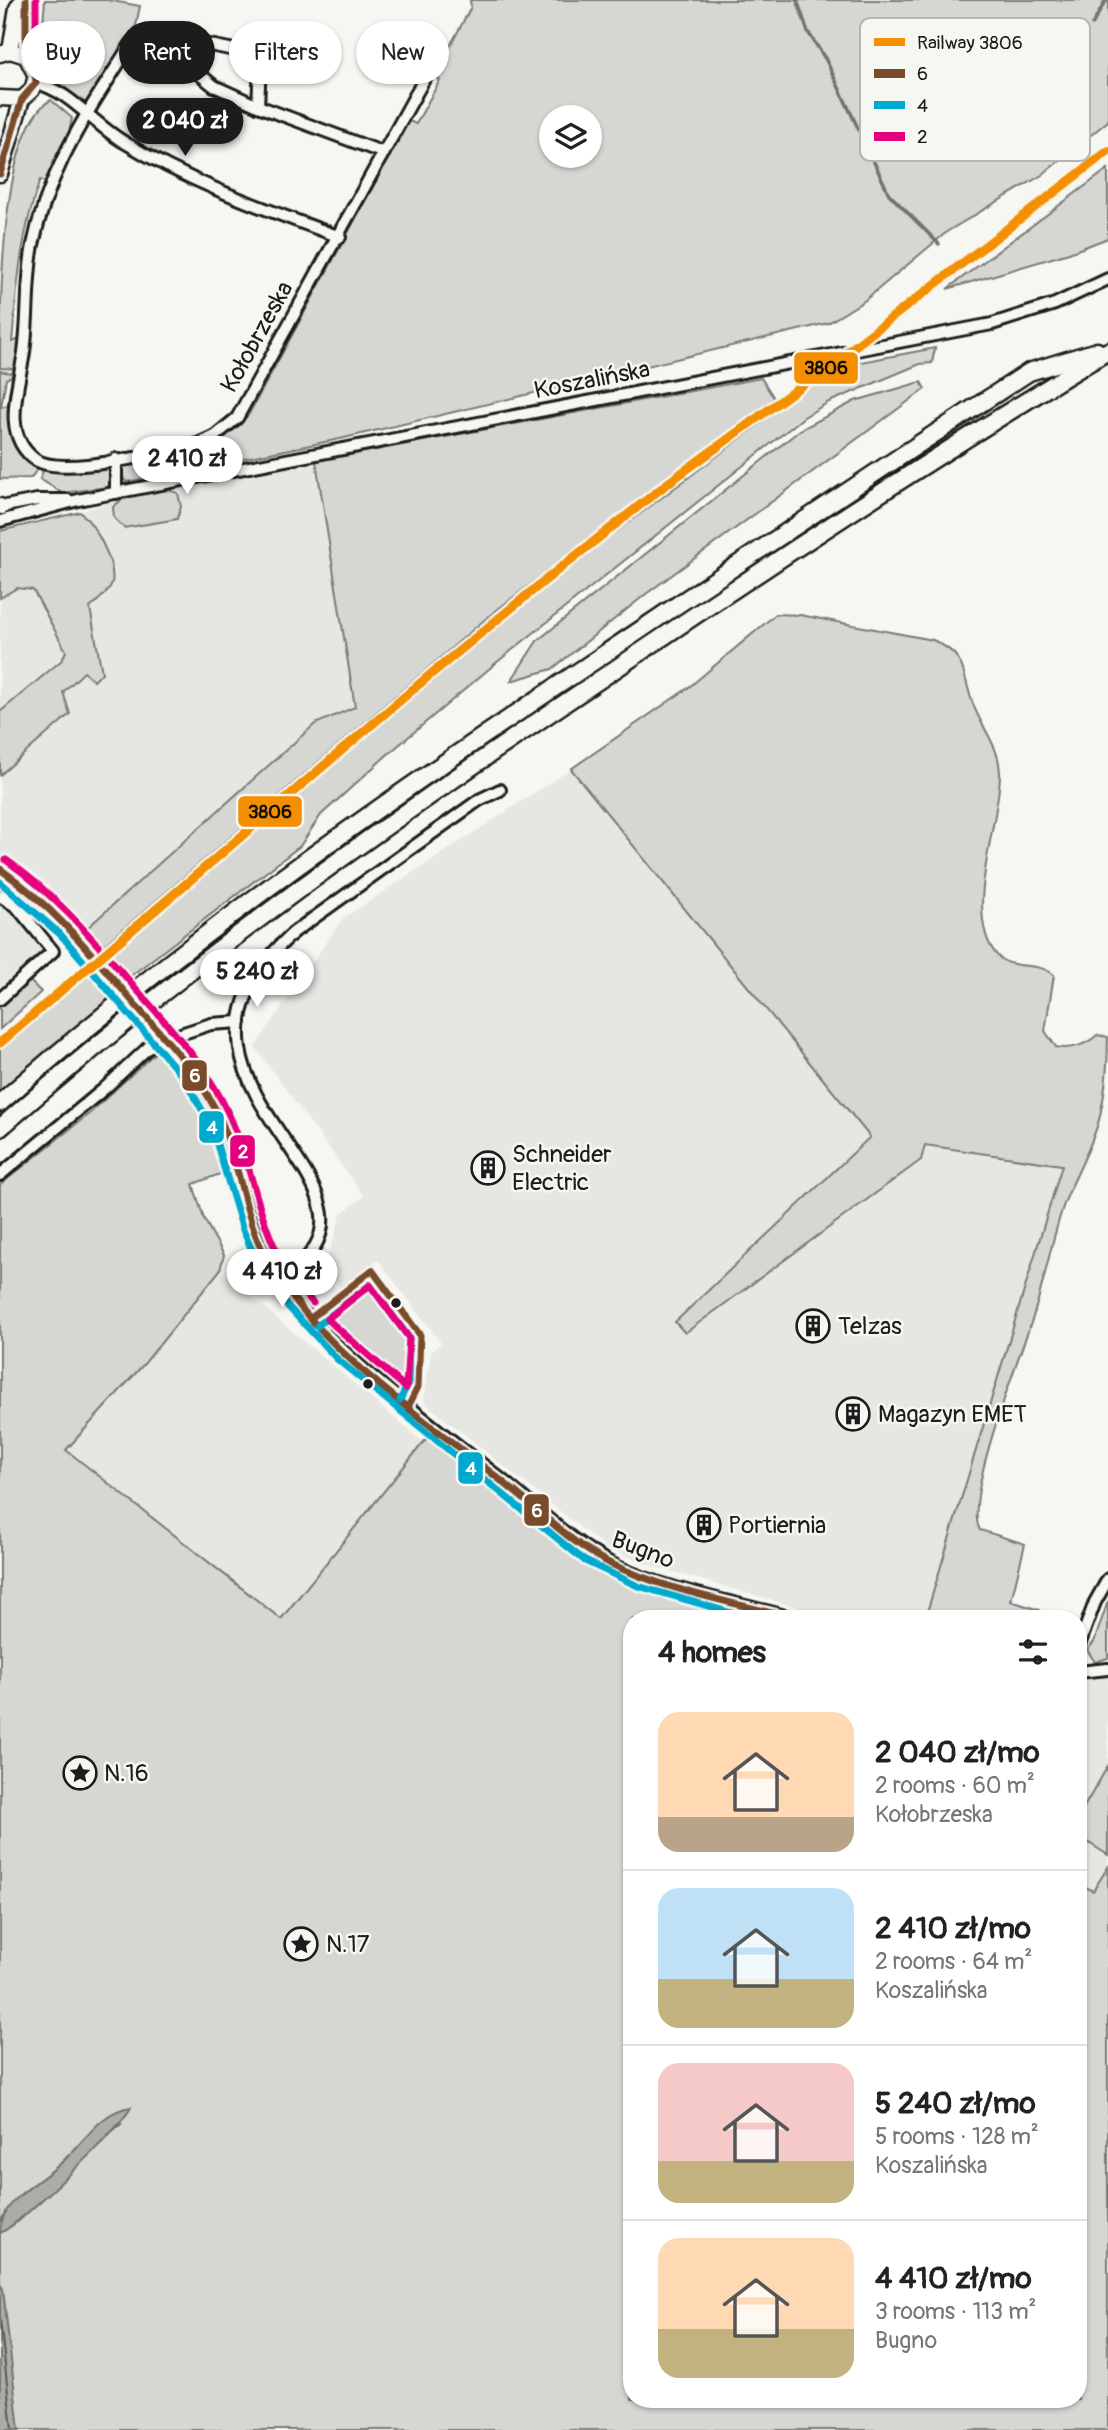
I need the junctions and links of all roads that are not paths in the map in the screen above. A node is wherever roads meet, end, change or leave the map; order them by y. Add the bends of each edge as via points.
1 (24, 0) edge
2 (25, 21) edge
3 (215, 46) edge
4 (5, 53) edge
5 (119, 64) edge
6 (35, 84) edge
7 (39, 84) edge
8 (212, 84) edge
9 (422, 84) edge
10 (2, 99) edge
11 (22, 99) junction
12 (258, 107) junction
13 (86, 114) junction
14 (11, 133) junction
15 (384, 153) junction
16 (0, 174) edge
17 (340, 237) junction
18 (1108, 279) edge
19 (1108, 349) edge
20 (116, 459) junction
21 (116, 494) junction
22 (0, 510) edge
23 (500, 790) dead end
24 (0, 869) edge
25 (0, 896) edge
26 (0, 999) edge
27 (240, 1022) junction
28 (0, 1103) edge
29 (0, 1128) edge
30 (0, 1175) edge
31 (280, 1279) junction
32 (1108, 1579) edge
33 (764, 1610) edge
34 (1087, 1628) edge
35 (1108, 1669) edge
36 (1087, 1671) edge

1 - 2 main road
1 - 4 main road via 17,8
3 - 12 street via 254,54 261,64
5 - 13 street, Kołobrzeska
6 - 11 main road
7 - 13 street via 56,90
8 - 12 street, Kołobrzeska
9 - 15 street, Kołobrzeska
10 - 11 main road
10 - 14 main road
11 - 14 main road
12 - 15 street, Kołobrzeska
13 - 17 street via 122,142 203,185
13 - 20 street, Kołobrzeska via 57,169 36,232 13,422 25,451 48,466
14 - 16 main road
15 - 17 street, Kołobrzeska
17 - 20 street, Kołobrzeska via 237,418 198,444
18 - 21 street, Koszalińska via 1023,315 962,330
19 - 28 highway via 1029,372 526,706 333,839 120,1002
19 - 29 highway via 972,432 406,810 191,970
20 - 21 street
21 - 22 street, Koszalińska via 37,500
23 - 27 street via 479,800 294,932 259,968 248,987
24 - 31 street, bridge via 43,901 194,1073 221,1121 248,1216
25 - 26 street via 17,907 53,951
27 - 30 street via 211,1024 153,1043
27 - 31 street via 247,1080 310,1175 323,1213 321,1233 311,1254
31 - 33 street, Bugno via 311,1318 371,1373 600,1558 647,1577
32 - 34 street
35 - 36 street

